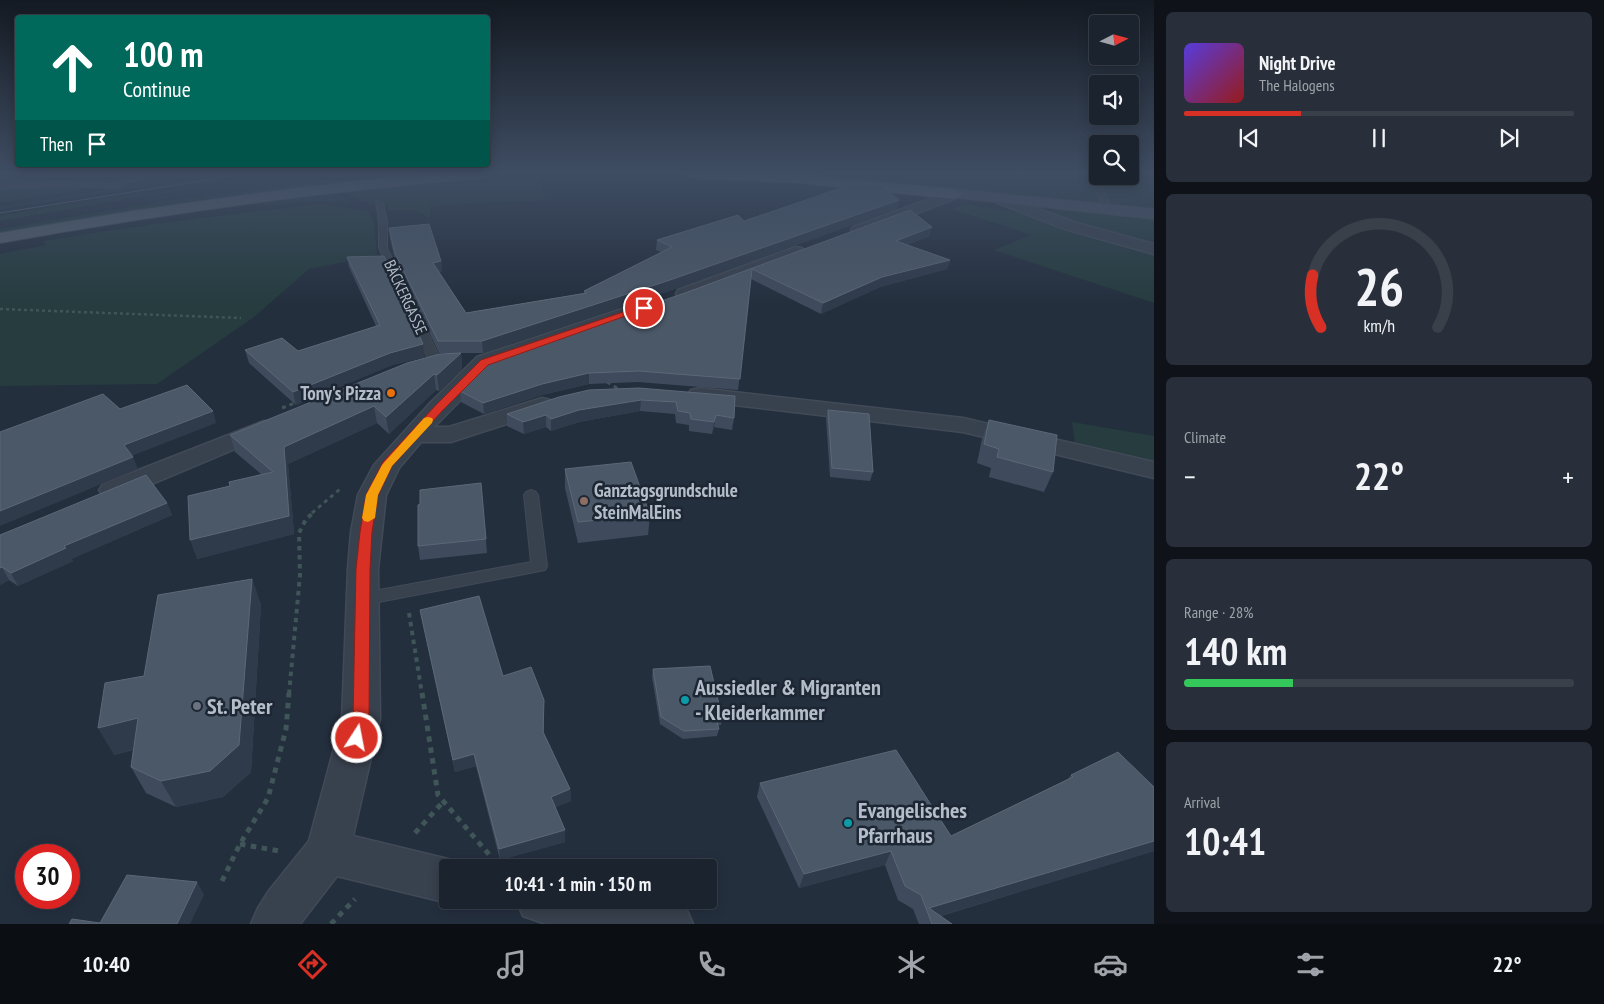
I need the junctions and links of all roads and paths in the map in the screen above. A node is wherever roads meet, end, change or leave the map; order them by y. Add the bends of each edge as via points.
1 (52, 217) edge
2 (118, 217) edge
3 (382, 217) edge
4 (892, 217) edge
5 (1047, 217) edge
6 (0, 226) edge
7 (844, 235) edge
8 (0, 238) edge
9 (816, 245) edge
10 (1154, 249) edge
11 (0, 309) edge
12 (241, 318) dead end
13 (449, 360) junction
14 (485, 362) junction
15 (410, 369) edge
16 (604, 380) edge
17 (621, 390) edge
18 (680, 393) edge
19 (560, 400) edge
20 (288, 418) edge
21 (414, 435) junction
22 (1154, 470) edge
23 (331, 495) dead end
24 (531, 495) dead end
25 (92, 499) edge
26 (402, 592) junction
27 (363, 599) junction
28 (443, 802) junction
29 (411, 839) dead end
30 (240, 844) junction
31 (283, 851) dead end
32 (328, 852) junction
33 (492, 858) dead end
34 (439, 879) edge
35 (222, 881) dead end
36 (361, 893) dead end
37 (588, 909) edge
38 (274, 924) edge
39 (330, 924) edge
40 (670, 924) edge

1 - 6 main road
2 - 8 main road
3 - 13 lane, BÄCKERGASSE via 383,248
4 - 7 street
5 - 10 street
9 - 14 street via 660,303
11 - 12 path
13 - 14 street
13 - 15 street
14 - 21 street
16 - 17 path
18 - 22 street via 963,426
19 - 21 street via 451,434
20 - 25 street
21 - 27 street via 387,465 372,495 363,569
23 - 30 path via 306,519 299,533 300,575 286,730 268,798
24 - 26 lane via 539,566
26 - 27 lane
26 - 28 path via 408,606 438,795
27 - 32 street via 361,719
28 - 29 path
28 - 33 path
30 - 31 path
30 - 35 path
32 - 34 street
32 - 38 street
36 - 39 path
37 - 40 street

